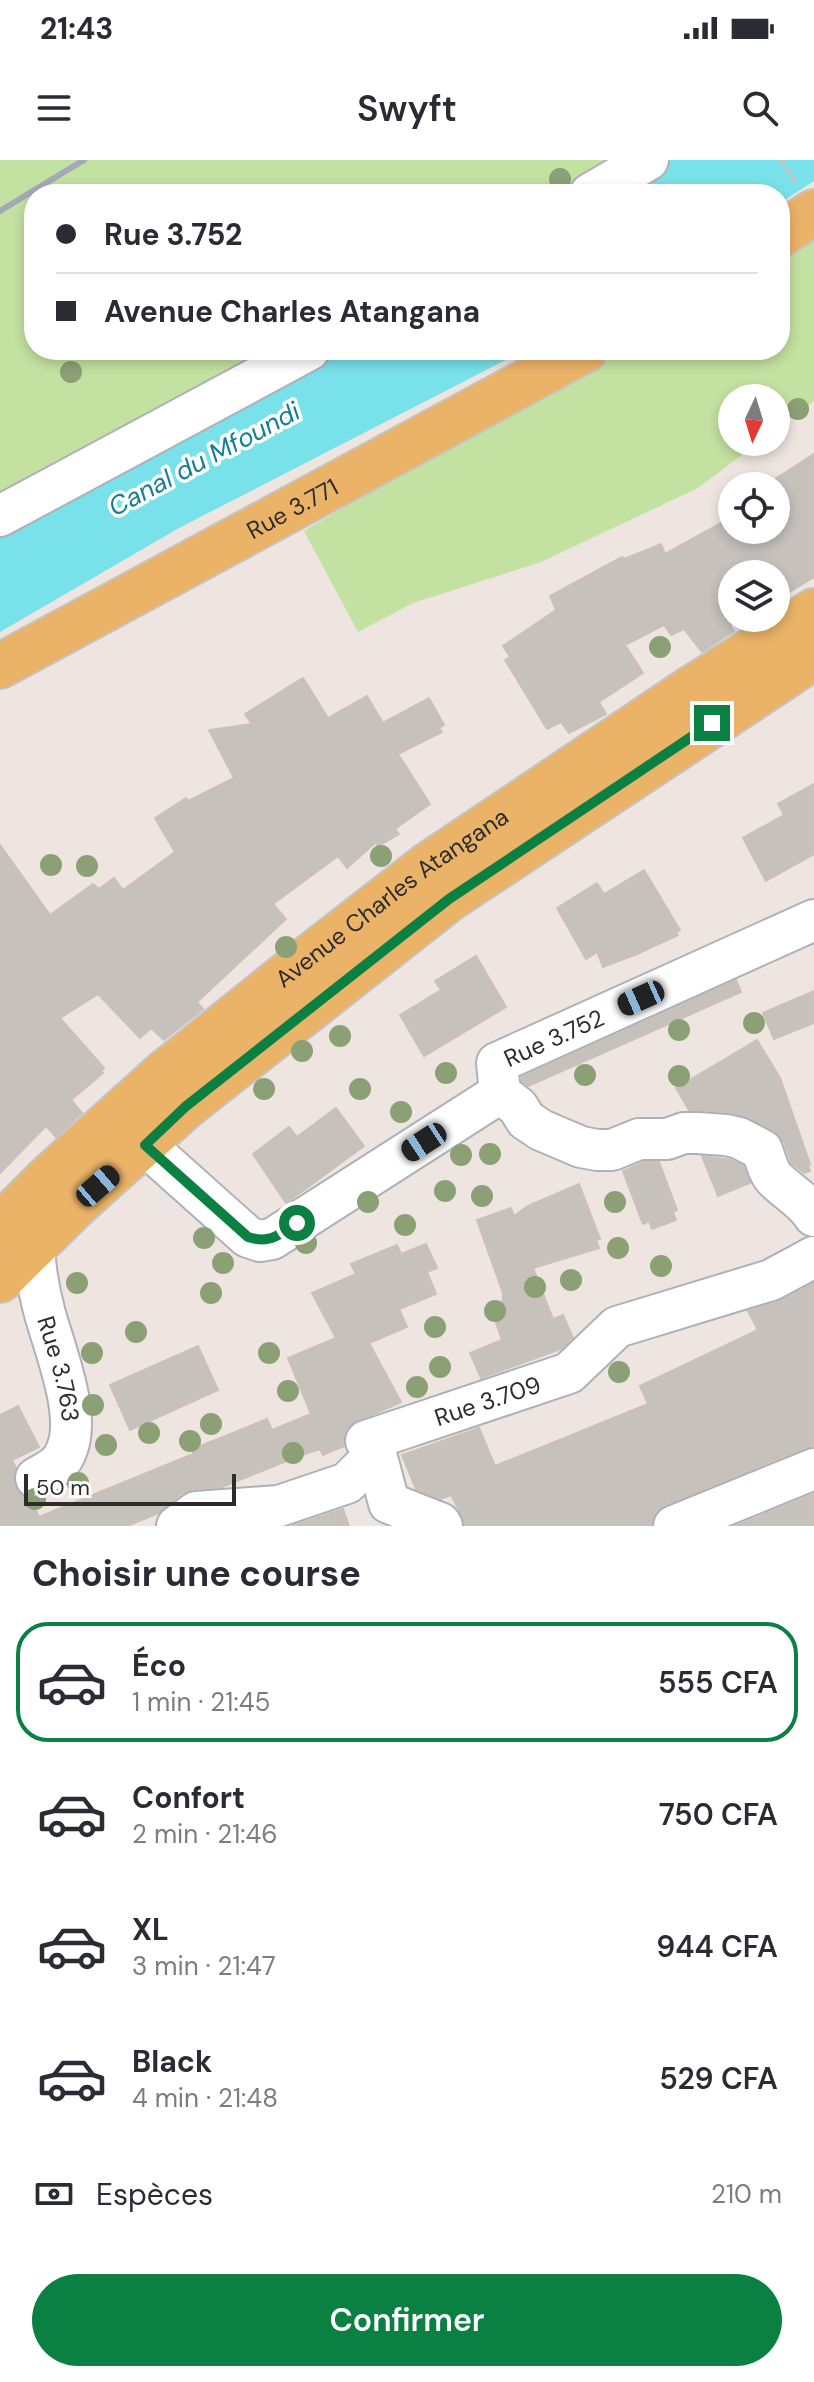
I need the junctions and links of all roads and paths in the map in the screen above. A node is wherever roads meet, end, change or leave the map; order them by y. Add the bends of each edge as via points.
1 (648, 160) edge
2 (781, 160) edge
3 (607, 184) edge
4 (807, 201) edge
5 (790, 222) edge
6 (290, 360) edge
7 (566, 360) edge
8 (0, 516) edge
9 (814, 611) edge
10 (814, 657) edge
11 (0, 666) edge
12 (814, 920) edge
13 (500, 1093) junction
14 (145, 1145) junction
15 (814, 1216) edge
16 (17, 1236) edge
17 (814, 1257) edge
18 (0, 1280) edge
19 (376, 1454) junction
20 (814, 1469) edge
21 (36, 1478) dead end
22 (177, 1526) edge
23 (442, 1526) edge
24 (674, 1526) edge

1 - 3 street
2 - 4 path
4 - 5 main road
6 - 8 street
7 - 11 main road, Rue 3.771
9 - 16 main road, Avenue Charles Atangana via 428,865 280,980 163,1074 51,1175
10 - 14 main road, Avenue Charles Atangana via 449,899 185,1107
12 - 13 street, Rue 3.752 via 497,1063
13 - 14 street, Rue 3.752 via 272,1239 260,1241 248,1237
13 - 15 street via 526,1120 581,1147 612,1150 639,1139 684,1133 739,1138 762,1150 776,1181
14 - 16 main road, Avenue Charles Atangana via 74,1207
16 - 18 main road, Avenue Charles Atangana
16 - 21 street, Rue 3.763 via 35,1268 65,1377 71,1421 69,1447 62,1459
17 - 19 street, Rue 3.709 via 771,1280 617,1327 569,1373 366,1441
19 - 22 street, Rue 3.709 via 347,1483 279,1506 196,1512
19 - 23 street via 389,1503
20 - 24 street

